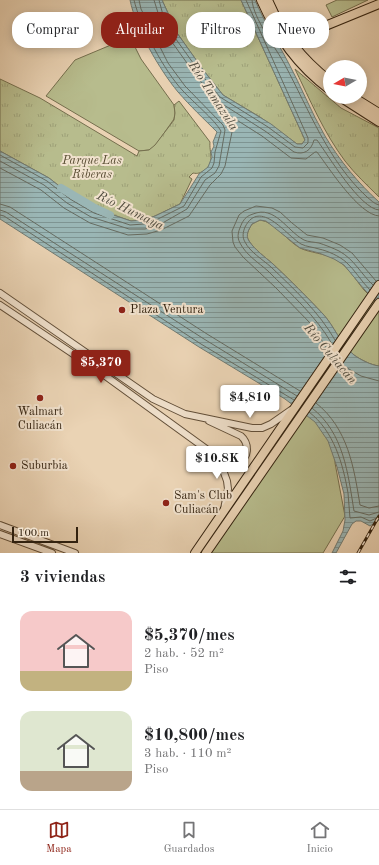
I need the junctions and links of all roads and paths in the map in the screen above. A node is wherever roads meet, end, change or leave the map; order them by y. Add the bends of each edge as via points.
1 (261, 0) edge
2 (268, 0) edge
3 (379, 4) edge
4 (267, 12) edge
5 (273, 12) edge
6 (329, 25) edge
7 (290, 48) edge
8 (293, 48) edge
9 (323, 75) edge
10 (323, 84) edge
11 (351, 104) edge
12 (364, 104) edge
13 (379, 113) edge
14 (379, 122) edge
15 (379, 285) edge
16 (0, 294) edge
17 (379, 303) edge
18 (0, 305) edge
19 (298, 403) junction
20 (202, 418) junction
21 (209, 451) junction
22 (224, 509) junction
23 (0, 525) edge
24 (0, 534) edge
25 (52, 553) edge
26 (75, 553) edge
27 (195, 553) edge
28 (206, 553) edge

1 - 4 main road
2 - 5 main road
3 - 6 main road
7 - 10 main road via 294,57
8 - 9 main road
11 - 14 main road
12 - 13 main road
15 - 19 main road
16 - 20 street via 153,399 175,410
17 - 28 main road
18 - 21 street via 100,372
19 - 20 street via 271,424 257,428
19 - 22 main road
20 - 21 street via 241,436 247,445 246,454 237,462 230,462
21 - 22 street via 227,480
22 - 27 main road
23 - 26 street
24 - 25 street

